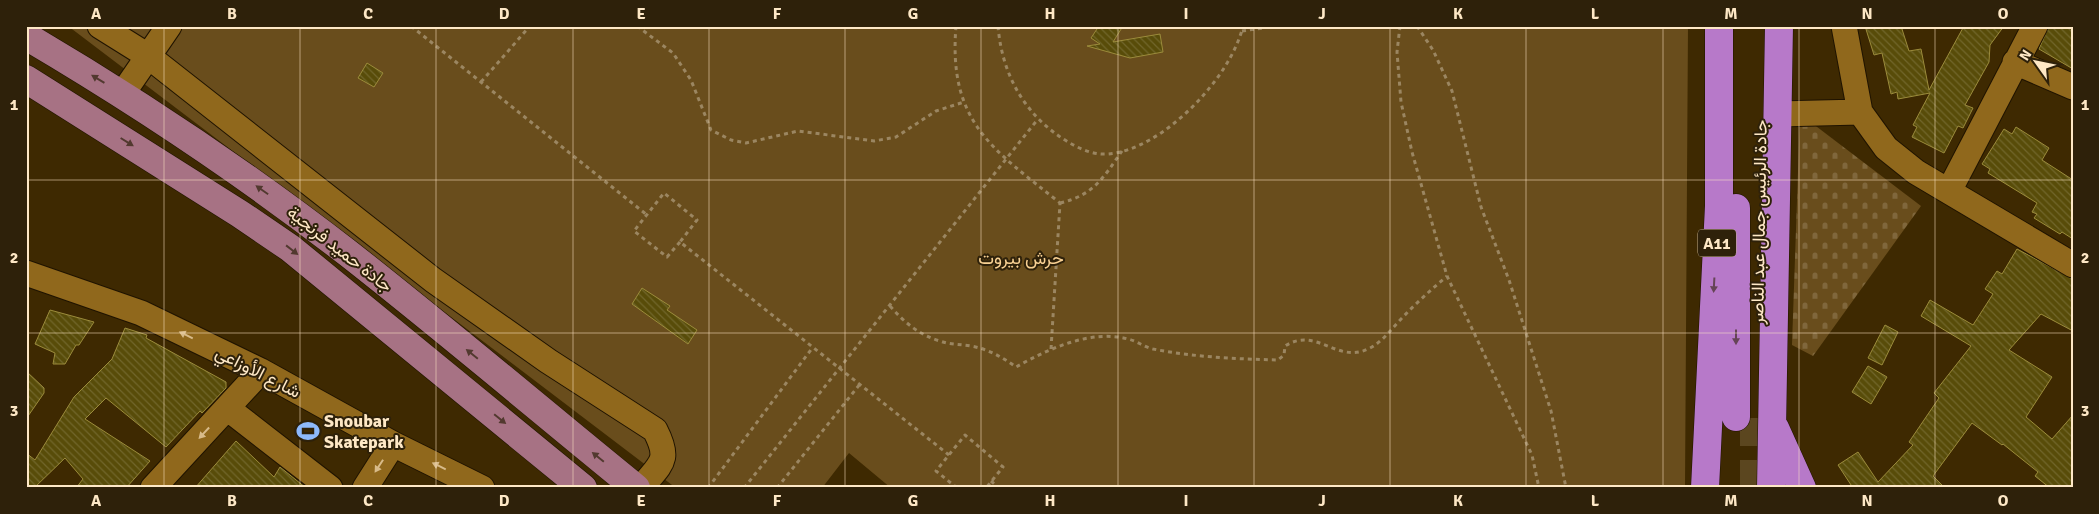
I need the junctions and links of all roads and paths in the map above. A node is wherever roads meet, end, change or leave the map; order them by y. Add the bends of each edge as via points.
1 (100, 26) edge
2 (169, 26) edge
3 (411, 26) edge
4 (530, 26) edge
5 (637, 26) edge
6 (956, 26) edge
7 (998, 26) edge
8 (1277, 26) edge
9 (1400, 26) edge
10 (1417, 26) edge
11 (1719, 26) edge
12 (1735, 26) edge
13 (1764, 26) edge
14 (1779, 26) edge
15 (1844, 26) edge
16 (2035, 26) edge
17 (1242, 28) edge
18 (26, 36) edge
19 (148, 56) junction
20 (2015, 62) junction
21 (26, 79) edge
22 (481, 82) junction
23 (2073, 87) edge
24 (123, 93) junction
25 (964, 102) junction
26 (1860, 112) junction
27 (1777, 114) junction
28 (1038, 119) junction
29 (1123, 151) junction
30 (1005, 160) junction
31 (1949, 191) junction
32 (1060, 203) junction
33 (647, 215) junction
34 (680, 242) junction
35 (2073, 265) edge
36 (26, 273) edge
37 (1447, 276) junction
38 (890, 306) junction
39 (812, 347) junction
40 (1051, 349) junction
41 (840, 368) junction
42 (261, 372) junction
43 (860, 384) junction
44 (227, 408) junction
45 (1754, 418) junction
46 (393, 444) junction
47 (949, 455) junction
48 (1705, 460) junction
49 (559, 478) edge
50 (991, 481) junction
51 (153, 488) edge
52 (330, 488) edge
53 (365, 488) edge
54 (482, 488) edge
55 (583, 488) edge
56 (636, 488) edge
57 (641, 488) edge
58 (708, 488) edge
59 (744, 488) edge
60 (777, 488) edge
61 (957, 488) edge
62 (986, 488) edge
63 (999, 488) edge
64 (1538, 488) edge
65 (1566, 488) edge
66 (1705, 488) edge
67 (1714, 488) edge
68 (1771, 488) edge
69 (1802, 488) edge

1 - 19 street
2 - 19 street
3 - 22 path
4 - 22 path
5 - 25 path via 673,53 691,80 711,130 731,140 746,143 798,131 874,141 896,137 936,111
6 - 25 path via 956,62
7 - 28 path via 1006,69 1015,88
8 - 17 path
9 - 37 path via 1397,52 1401,102
10 - 65 path via 1433,50 1452,91 1481,207 1509,280 1551,411
11 -> 48 highway, A11 via 1719,206
12 -> 45 highway, جادة الرئيس جمال عبد الناصر
13 - 45 highway, جادة الرئيس جمال عبد الناصر
14 - 27 highway
15 - 26 street
16 - 20 street
17 - 29 path via 1229,58 1199,100 1168,127
24 -> 18 main road, جادة حميد فرنجية
19 - 24 street
19 - 57 street via 433,280 548,362 655,430 664,447 663,460
20 - 23 street
20 - 31 street
21 -> 49 main road, جادة حميد فرنجية via 290,248
22 - 33 path
56 -> 24 main road, جادة حميد فرنجية via 349,254
25 - 30 path via 981,135
26 - 27 street
26 - 31 street via 1886,148 1900,161
27 - 45 highway
28 - 29 path via 1062,138 1088,152 1108,154
28 - 30 path
29 - 32 path via 1093,189
30 - 32 path
30 - 38 path
31 - 35 street
32 - 40 path
33 - 34 path via 634,231 667,257
33 - 34 path via 664,193 678,204 697,220
34 - 39 path
42 -> 36 street, شارع الأوزاعي via 141,313
37 - 40 path via 1385,337 1368,349 1349,353 1308,338 1295,340 1286,346 1284,355 1278,360 1151,348 1109,336
37 - 64 path via 1532,455
38 - 40 path via 913,328 927,336 941,342 981,348 1016,368
38 - 41 path
39 - 41 path
39 - 58 path
41 - 43 path
41 - 59 path
42 - 44 street
42 - 46 street, شارع الأوزاعي
43 - 47 path
43 - 60 path
44 -> 51 street
44 - 52 street
45 - 68 highway
45 - 69 highway
46 -> 53 street
54 -> 46 street, شارع الأوزاعي
47 - 50 path via 966,435 1003,467
47 - 61 path via 936,471
48 - 66 highway
48 - 67 highway, A11
49 - 55 main road, جادة حميد فرنجية
50 - 62 path
50 - 63 path

